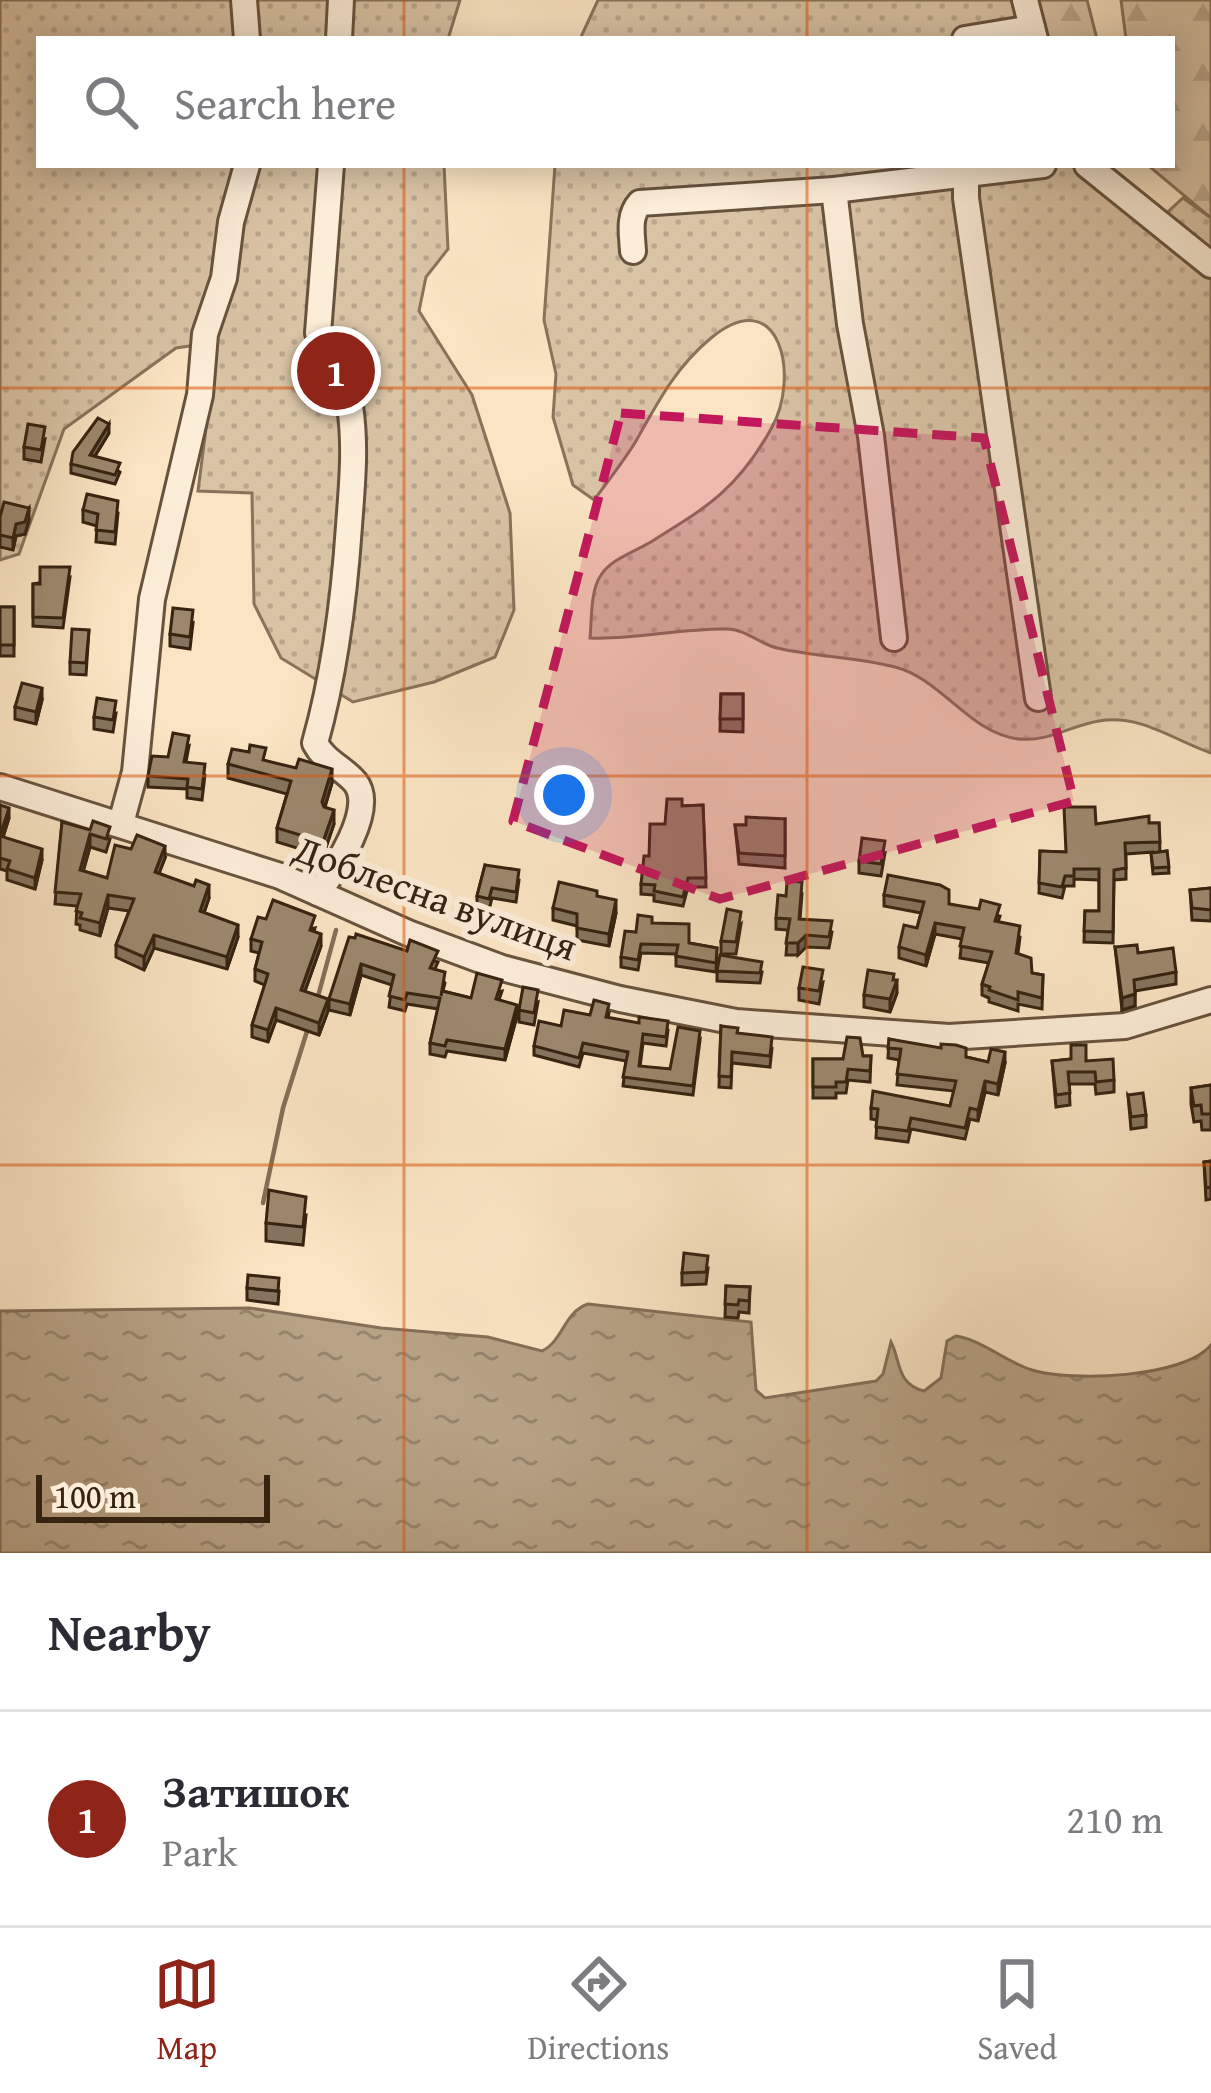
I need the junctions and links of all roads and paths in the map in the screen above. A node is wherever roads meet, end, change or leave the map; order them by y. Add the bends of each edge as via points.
1 (244, 0) edge
2 (341, 0) edge
3 (1025, 0) edge
4 (1034, 34) edge
5 (247, 36) edge
6 (339, 36) edge
7 (247, 168) edge
8 (331, 168) edge
9 (1020, 168) edge
10 (1091, 168) edge
11 (966, 175) junction
12 (834, 190) junction
13 (633, 250) dead end
14 (1211, 265) edge
15 (894, 638) dead end
16 (1039, 698) dead end
17 (0, 787) edge
18 (121, 823) junction
19 (318, 893) junction
20 (1211, 1000) edge

1 - 5 street
2 - 6 street
3 - 4 street
7 - 18 street via 152,599 135,772
8 - 19 street via 318,333 322,355 344,379 354,455 340,631 315,743 362,798
9 - 11 street
10 - 14 street
11 - 12 street
11 - 16 street
12 - 13 street via 640,203
12 - 15 street
17 - 18 street, Доблесна вулиця
18 - 19 street, Доблесна вулиця
19 - 20 street, Доблесна вулиця via 502,968 736,1022 949,1037 1125,1026

